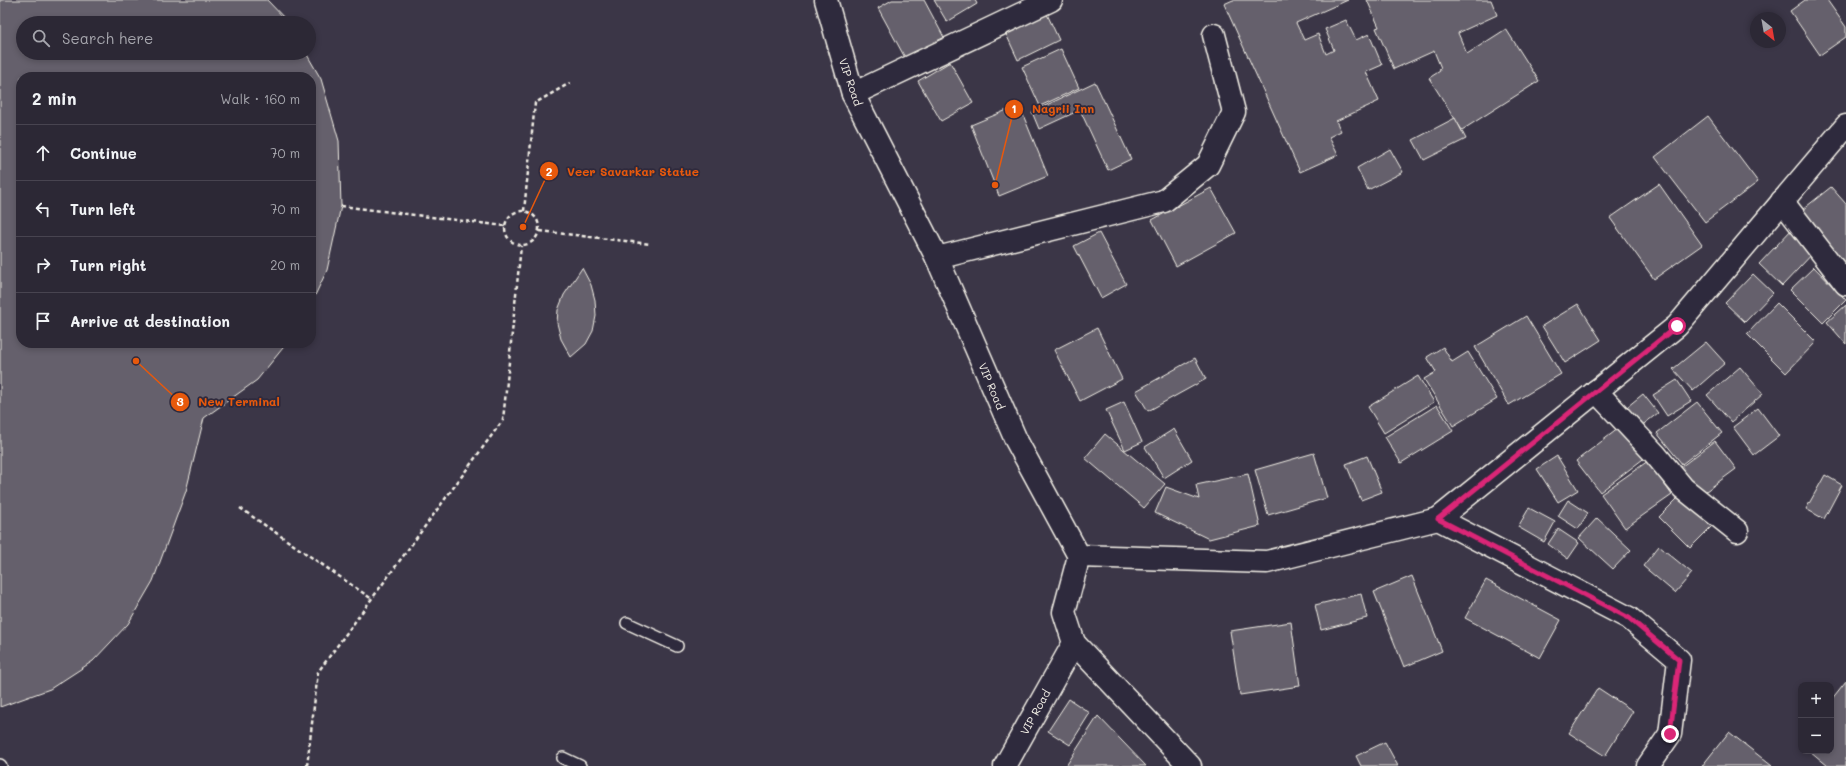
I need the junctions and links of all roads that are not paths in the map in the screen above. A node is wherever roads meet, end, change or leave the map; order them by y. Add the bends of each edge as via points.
1 (826, 0) edge
2 (1051, 0) edge
3 (1214, 35) dead end
4 (853, 94) junction
5 (1846, 126) edge
6 (1782, 201) junction
7 (937, 258) junction
8 (1846, 284) edge
9 (1596, 391) junction
10 (1438, 519) junction
11 (1737, 531) dead end
12 (1079, 556) junction
13 (627, 623) dead end
14 (1074, 643) junction
15 (677, 646) dead end
16 (563, 758) dead end
17 (580, 766) edge
18 (1005, 766) edge
19 (1190, 766) edge
20 (1648, 766) edge

1 - 4 main road, VIP Road
2 - 4 main road
3 - 7 main road via 1234,112 1208,165 1164,201
4 - 7 main road, VIP Road
5 - 6 main road
6 - 8 main road
6 - 9 main road via 1677,326
7 - 12 main road, VIP Road via 1016,440
9 - 10 main road
9 - 11 main road via 1683,488
10 - 12 main road via 1267,562
10 - 20 main road via 1629,618 1679,660 1670,734
12 - 14 main road via 1064,612
13 - 15 lane
14 - 18 main road, VIP Road
14 - 19 main road
16 - 17 lane

